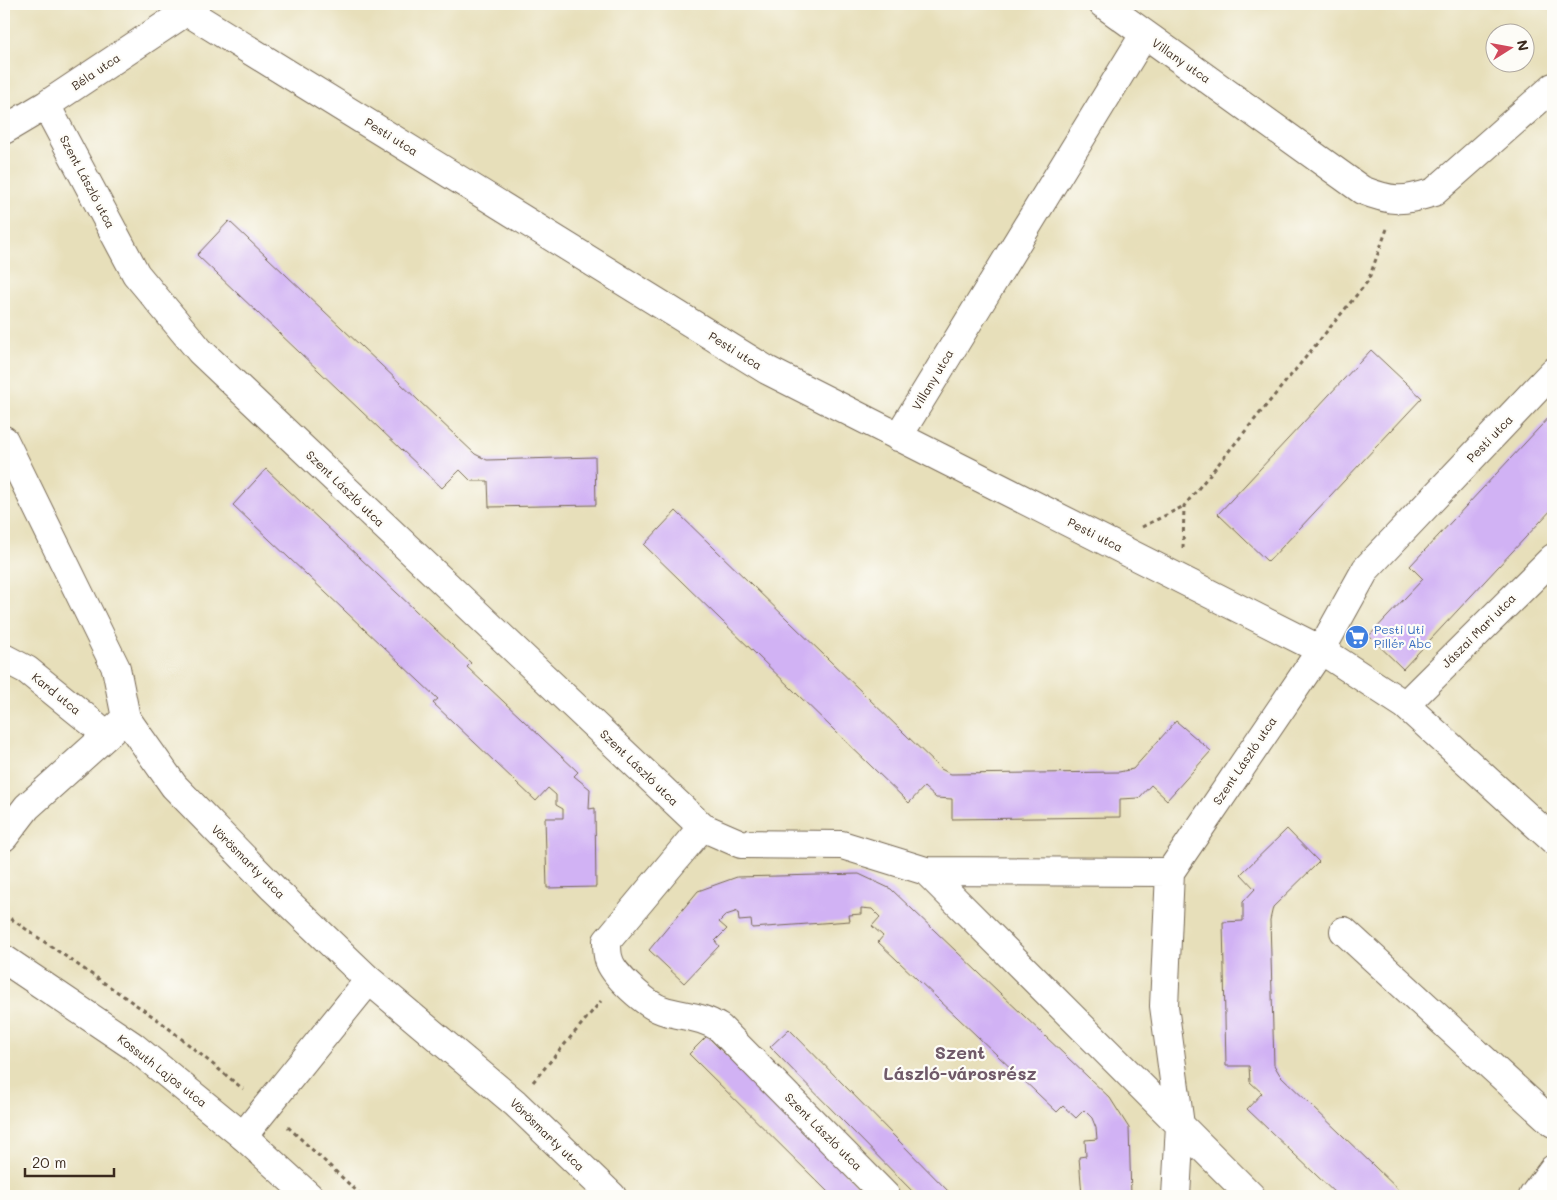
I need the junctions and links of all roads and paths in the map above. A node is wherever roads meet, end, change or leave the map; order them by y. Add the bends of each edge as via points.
1 (1103, 4) edge
2 (181, 7) edge
3 (1144, 35) junction
4 (1553, 87) edge
5 (46, 105) junction
6 (4, 130) edge
7 (1397, 200) junction
8 (1553, 372) edge
9 (898, 437) junction
10 (4, 440) edge
11 (1184, 506) junction
12 (1110, 542) junction
13 (1553, 558) edge
14 (1182, 579) junction
15 (1321, 650) junction
16 (4, 658) edge
17 (1405, 705) junction
18 (116, 726) junction
19 (702, 827) junction
20 (4, 837) edge
21 (1553, 840) edge
22 (926, 871) junction
23 (1170, 872) junction
24 (4, 914) edge
25 (1344, 931) dead end
26 (4, 959) edge
27 (621, 977) junction
28 (369, 980) junction
29 (515, 1103) junction
30 (266, 1108) junction
31 (1553, 1123) edge
32 (1180, 1125) junction
33 (243, 1136) junction
34 (1553, 1169) edge
35 (309, 1196) edge
36 (362, 1196) edge
37 (612, 1196) edge
38 (886, 1196) edge
39 (1176, 1196) edge
40 (1251, 1196) edge
41 (1533, 1196) edge

1 - 3 street
2 - 5 street, Béla utca
2 - 9 street, Pesti utca via 767,370
3 - 7 street, Villany utca via 1362,190
3 - 9 street, Villany utca
4 - 7 street, Villany utca via 1434,192 1409,200
5 - 6 street, Béla utca
5 - 19 street, Szent László utca via 136,274 200,351
7 - 11 path via 1368,281
8 - 15 street, Pesti utca via 1366,569
9 - 12 street, Pesti utca
10 - 18 street, Vörösmarty utca via 116,668
11 - 12 path
11 - 14 path
12 - 14 street, Pesti utca
13 - 17 street, Jászai Mari utca
14 - 15 street, Pesti utca
15 - 17 street, Pesti utca
15 - 23 street, Szent László utca
16 - 18 street, Kard utca
17 - 21 street, Pesti utca
18 - 20 street via 27,807
18 - 28 street, Vörösmarty utca via 273,888
19 - 22 street, Szent László utca via 741,844 842,845
19 - 27 street, Szent László utca via 607,941 609,961
22 - 23 street, Szent László utca
22 - 32 street, Szent László utca
23 - 32 street via 1164,1006
24 - 30 path via 161,1022
25 - 31 street
26 - 33 street, Kossuth Lajos utca via 133,1046
27 - 29 path
27 - 38 street, Szent László utca via 660,1010 706,1019 720,1028
28 - 29 street, Vörösmarty utca
28 - 30 street
29 - 37 street, Vörösmarty utca
30 - 33 street
30 - 36 path
32 - 39 street
32 - 40 street, Szent László utca
33 - 35 street, Kossuth Lajos utca
34 - 41 street

